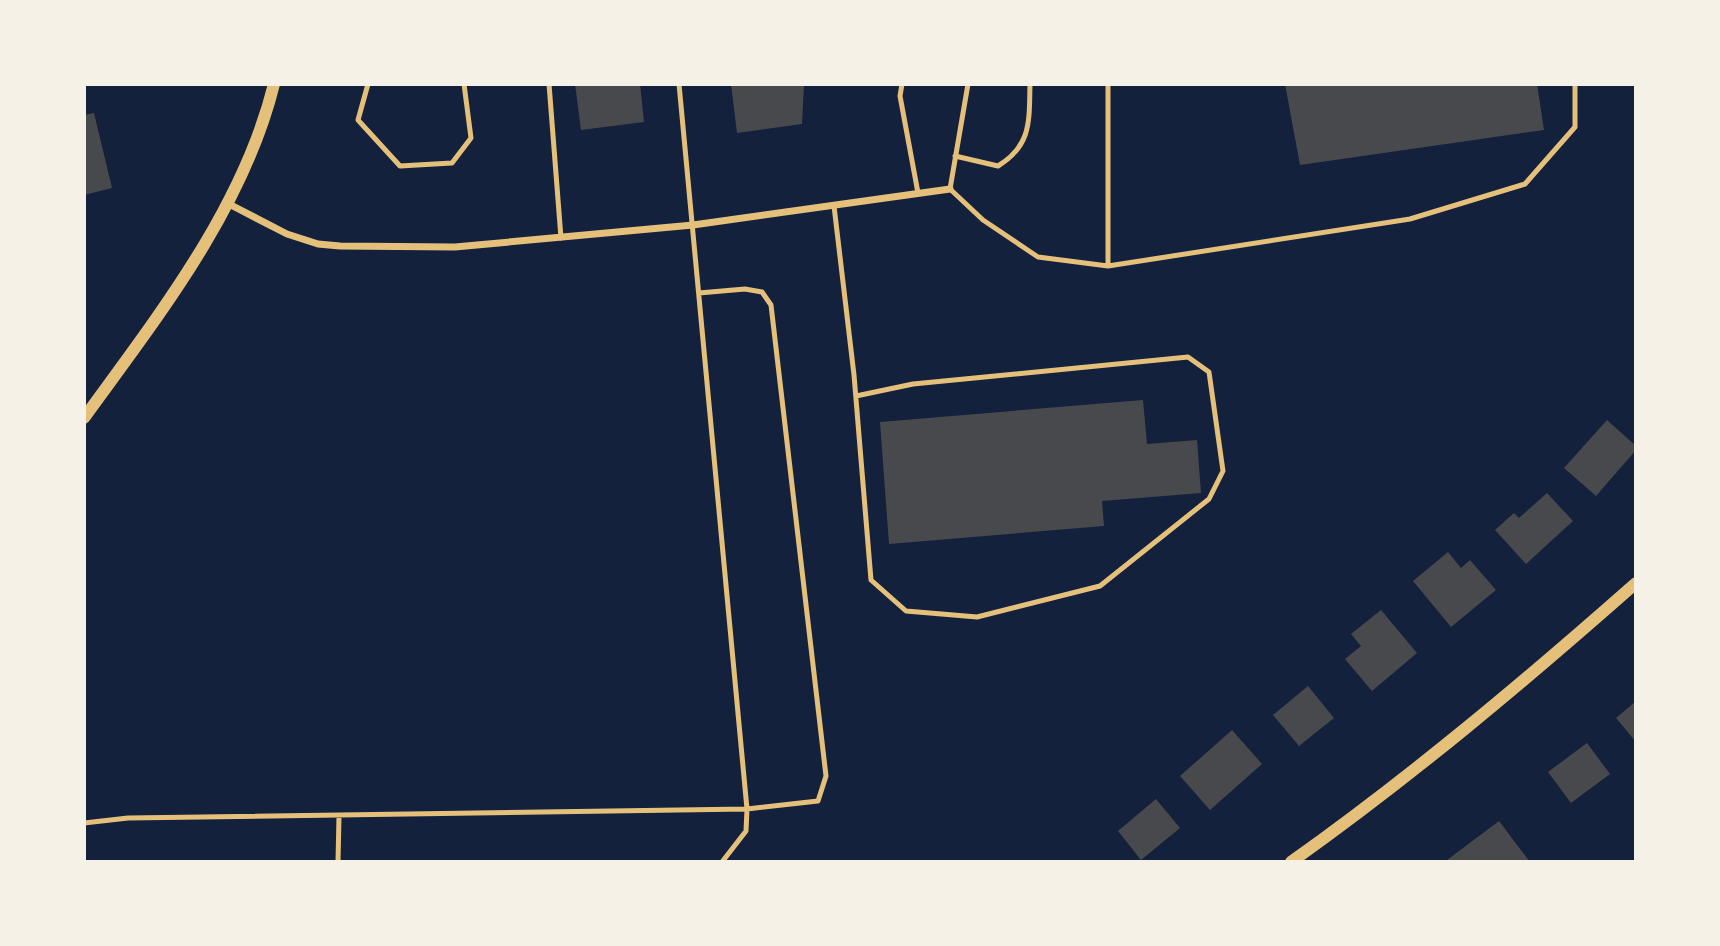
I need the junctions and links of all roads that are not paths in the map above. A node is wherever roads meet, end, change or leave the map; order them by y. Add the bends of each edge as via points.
1 (274, 84) edge
2 (368, 84) edge
3 (464, 84) edge
4 (549, 84) edge
5 (679, 84) edge
6 (902, 84) edge
7 (968, 84) edge
8 (1030, 84) edge
9 (1108, 84) edge
10 (1575, 84) edge
11 (955, 156) junction
12 (950, 189) junction
13 (918, 193) junction
14 (227, 202) junction
15 (834, 206) junction
16 (693, 225) junction
17 (561, 238) junction
18 (1108, 266) junction
19 (699, 293) junction
20 (856, 396) junction
21 (84, 418) edge
22 (1636, 583) edge
23 (747, 809) junction
24 (339, 816) junction
25 (84, 823) edge
26 (338, 862) edge
27 (722, 862) edge
28 (1291, 862) edge

1 - 14 street via 252,149
2 - 3 lane via 358,120 400,166 452,163 471,138
4 - 17 lane
5 - 16 lane
6 - 13 lane via 900,96
7 - 11 lane
8 - 11 lane via 1025,143 1015,156 999,166
9 - 18 lane
10 - 18 lane via 1574,127 1525,184 1410,219
11 - 12 lane
12 - 13 street
12 - 18 lane via 983,220 1038,257
13 - 15 street
14 - 17 street via 287,234 340,246 455,247
14 - 21 street via 190,267
15 - 16 street
15 - 20 lane
16 - 17 street
16 - 19 lane
19 - 23 lane
19 - 23 lane via 745,289 762,292 771,305 826,776 818,801
20 - 20 lane via 871,580 906,611 977,617 1100,586 1209,499 1223,471 1209,372 1188,357 914,384
22 - 28 street via 1491,709 1369,807
23 - 24 lane
23 - 27 lane via 746,831
24 - 25 lane via 128,818
24 - 26 lane

